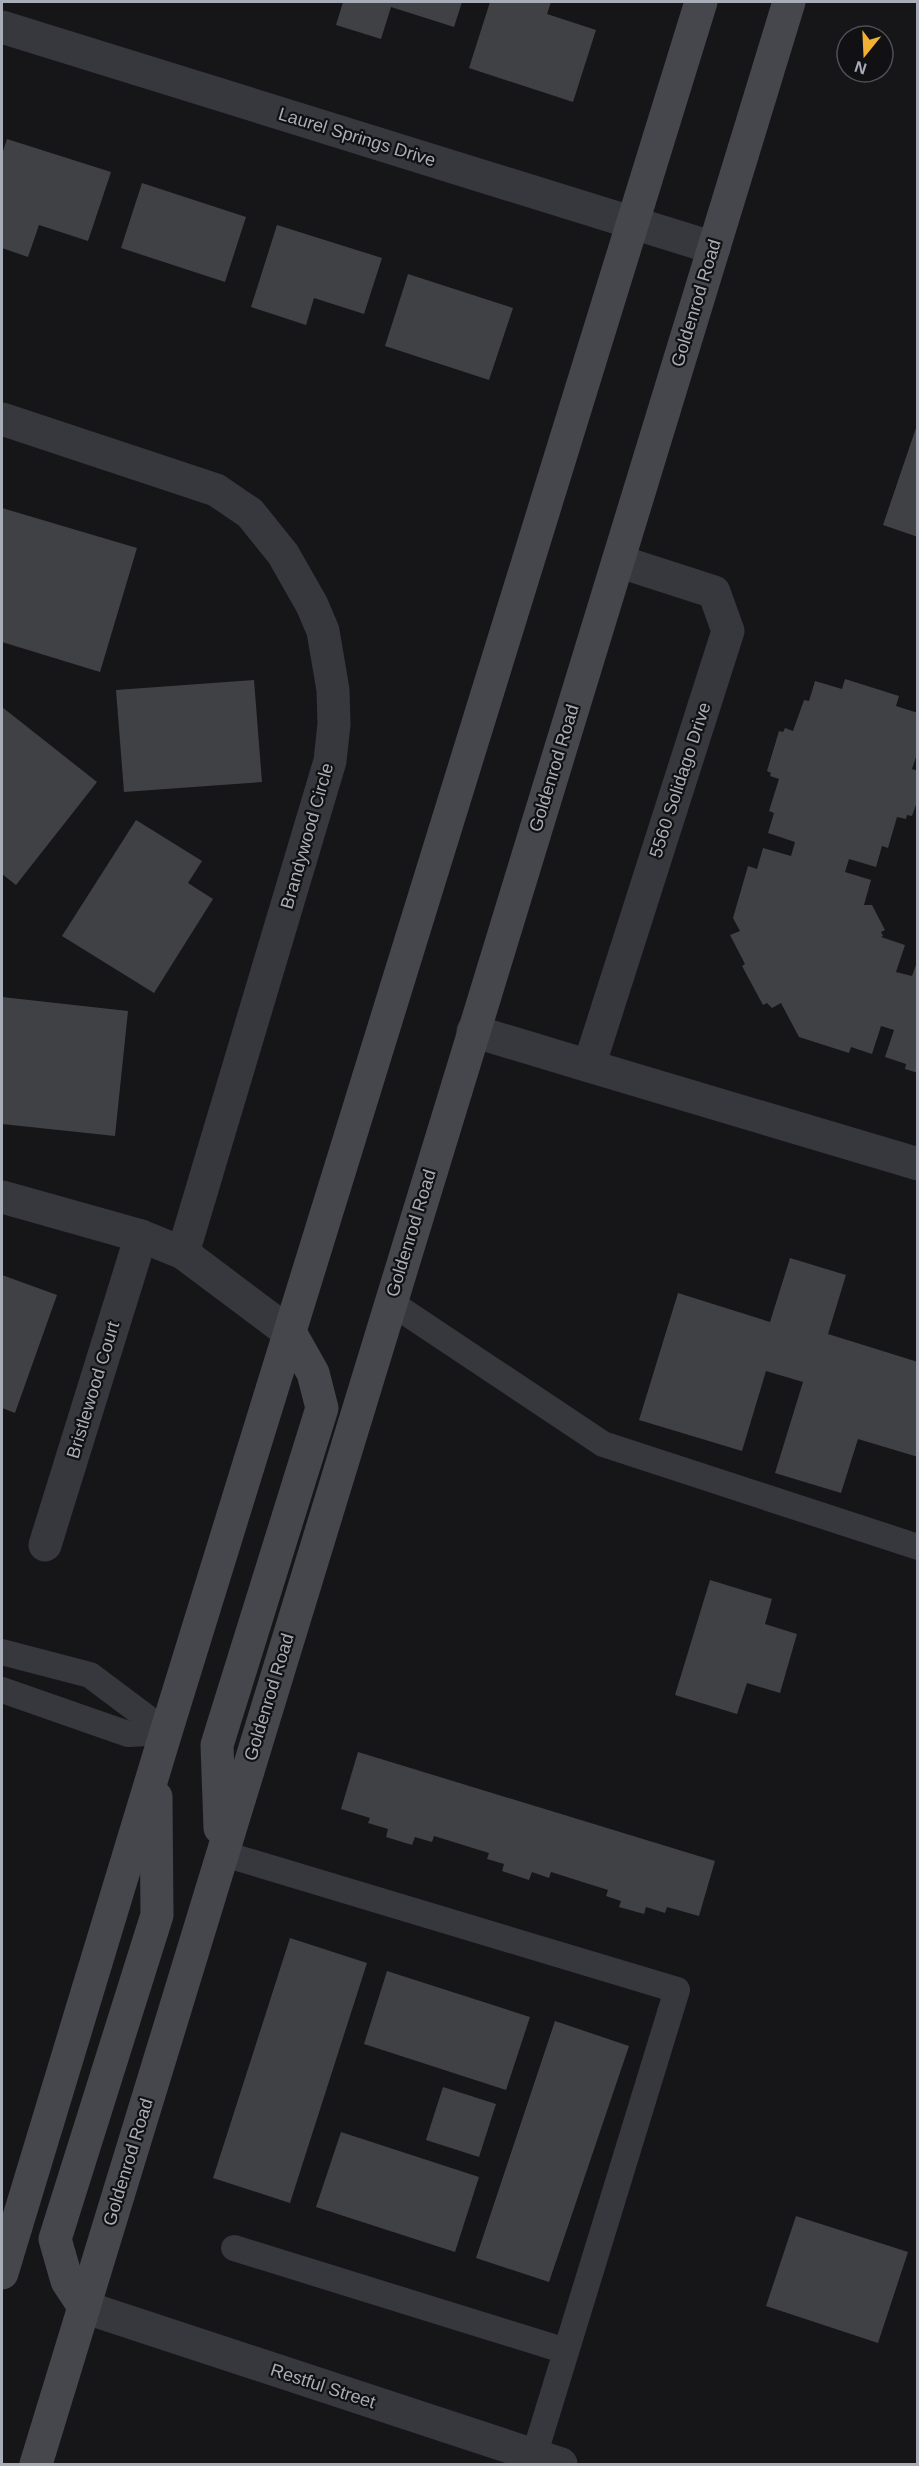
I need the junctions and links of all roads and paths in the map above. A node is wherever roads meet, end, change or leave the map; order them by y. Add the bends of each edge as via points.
1 (701, 2) edge
2 (780, 2) edge
3 (789, 2) edge
4 (2, 27) edge
5 (757, 107) junction
6 (633, 223) junction
7 (714, 248) junction
8 (2, 419) edge
9 (618, 561) junction
10 (473, 1031) junction
11 (589, 1066) junction
12 (918, 1164) edge
13 (2, 1197) edge
14 (141, 1236) junction
15 (183, 1253) junction
16 (390, 1302) junction
17 (291, 1334) junction
18 (45, 1545) dead end
19 (918, 1547) edge
20 (2, 1652) edge
21 (2, 1690) edge
22 (166, 1732) junction
23 (156, 1765) junction
24 (221, 1853) junction
25 (234, 2248) dead end
26 (2, 2273) edge
27 (84, 2307) junction
28 (566, 2350) junction
29 (547, 2460) edge
30 (36, 2464) edge

1 - 6 main road
2 - 5 main road
3 - 5 main road, Goldenrod Road
4 - 6 street, Laurel Springs Drive
5 - 7 main road, Goldenrod Road
6 - 7 street, Laurel Springs Drive
6 - 17 main road
7 - 9 main road, Goldenrod Road
8 - 15 street, Brandywood Circle via 216,490 250,513 283,554 322,631 333,690 330,761
9 - 10 main road, Goldenrod Road
9 - 11 street, 5560 Solidago Drive via 714,592 728,631
10 - 11 street
10 - 16 main road, Goldenrod Road
11 - 12 street
13 - 14 street
14 - 15 street
14 - 18 street, Bristlewood Court
15 - 17 street
16 - 19 lane via 603,1444
16 - 24 main road, Goldenrod Road
17 - 22 main road
17 - 24 main road via 313,1373 322,1408 218,1745
20 - 22 lane via 90,1675
21 - 22 lane via 128,1734
22 - 23 main road
23 - 26 main road
23 - 27 main road via 157,1915 55,2239 67,2281
24 - 27 main road, Goldenrod Road
24 - 28 lane via 677,1990
25 - 28 lane
27 - 29 street, Restful Street
27 - 30 main road, Goldenrod Road
28 - 29 lane

